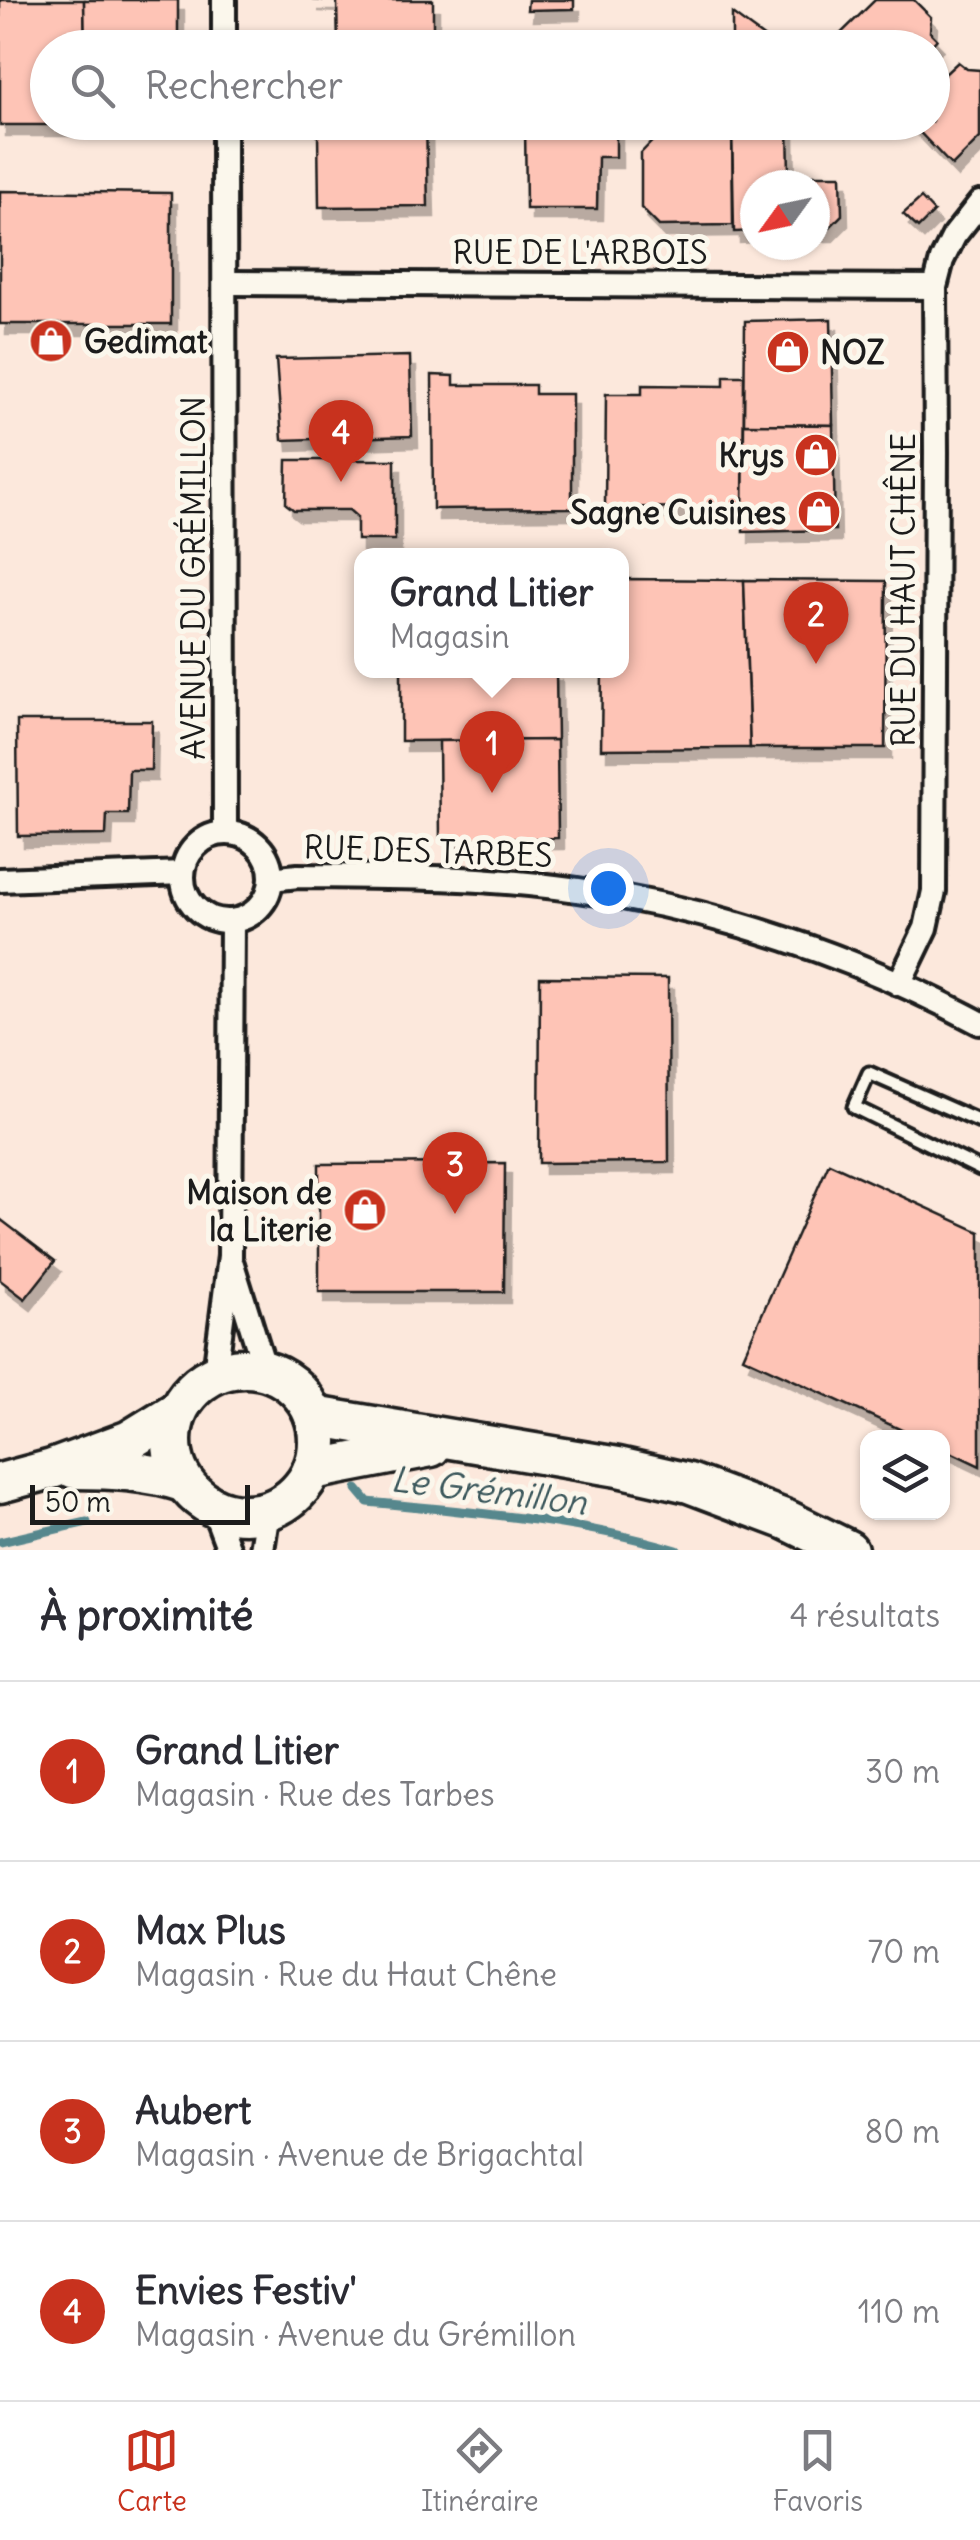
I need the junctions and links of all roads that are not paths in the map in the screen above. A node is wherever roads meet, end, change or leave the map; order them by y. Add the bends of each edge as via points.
1 (224, 0) edge
2 (224, 30) edge
3 (224, 140) edge
4 (980, 203) edge
5 (225, 283) junction
6 (935, 287) junction
7 (225, 832) junction
8 (182, 873) junction
9 (0, 880) edge
10 (271, 880) junction
11 (232, 921) junction
12 (899, 984) junction
13 (980, 1023) edge
14 (980, 1122) edge
15 (980, 1169) edge
16 (230, 1256) junction
17 (265, 1370) junction
18 (215, 1373) junction
19 (177, 1411) junction
20 (314, 1416) junction
21 (458, 1442) junction
22 (52, 1469) junction
23 (312, 1470) junction
24 (184, 1482) junction
25 (0, 1483) edge
26 (213, 1508) junction
27 (268, 1511) junction
28 (229, 1550) edge
29 (262, 1550) edge
30 (848, 1550) edge

1 - 2 street
3 - 5 street, AVENUE DU GRÉMILLON
4 - 6 street, RUE DU HAUT CHÊNE via 954,236
5 - 6 street, RUE DE L'ARBOIS
5 - 7 street, AVENUE DU GRÉMILLON
6 - 12 street, RUE DU HAUT CHÊNE via 934,891 926,928
7 - 8 street via 201,840
7 - 10 street via 253,841
8 - 9 street
8 - 11 street via 196,909
10 - 11 street via 259,907
10 - 12 street, RUE DES TARBES via 426,877 579,890 790,940
11 - 16 street
12 - 13 street, RUE DES TARBES
14 - 15 lane via 869,1073 854,1107
16 - 17 street
16 - 18 street
17 - 18 main road
17 - 20 main road via 286,1380
18 - 19 main road via 192,1388
19 - 22 main road via 130,1440
19 - 24 main road via 173,1460
20 - 21 main road
20 - 23 main road via 318,1444
21 - 23 main road
21 - 30 main road via 688,1484
22 - 24 main road via 116,1468
22 - 25 main road
23 - 27 main road via 302,1488
24 - 26 main road
26 - 27 main road
26 - 28 street
27 - 29 street

